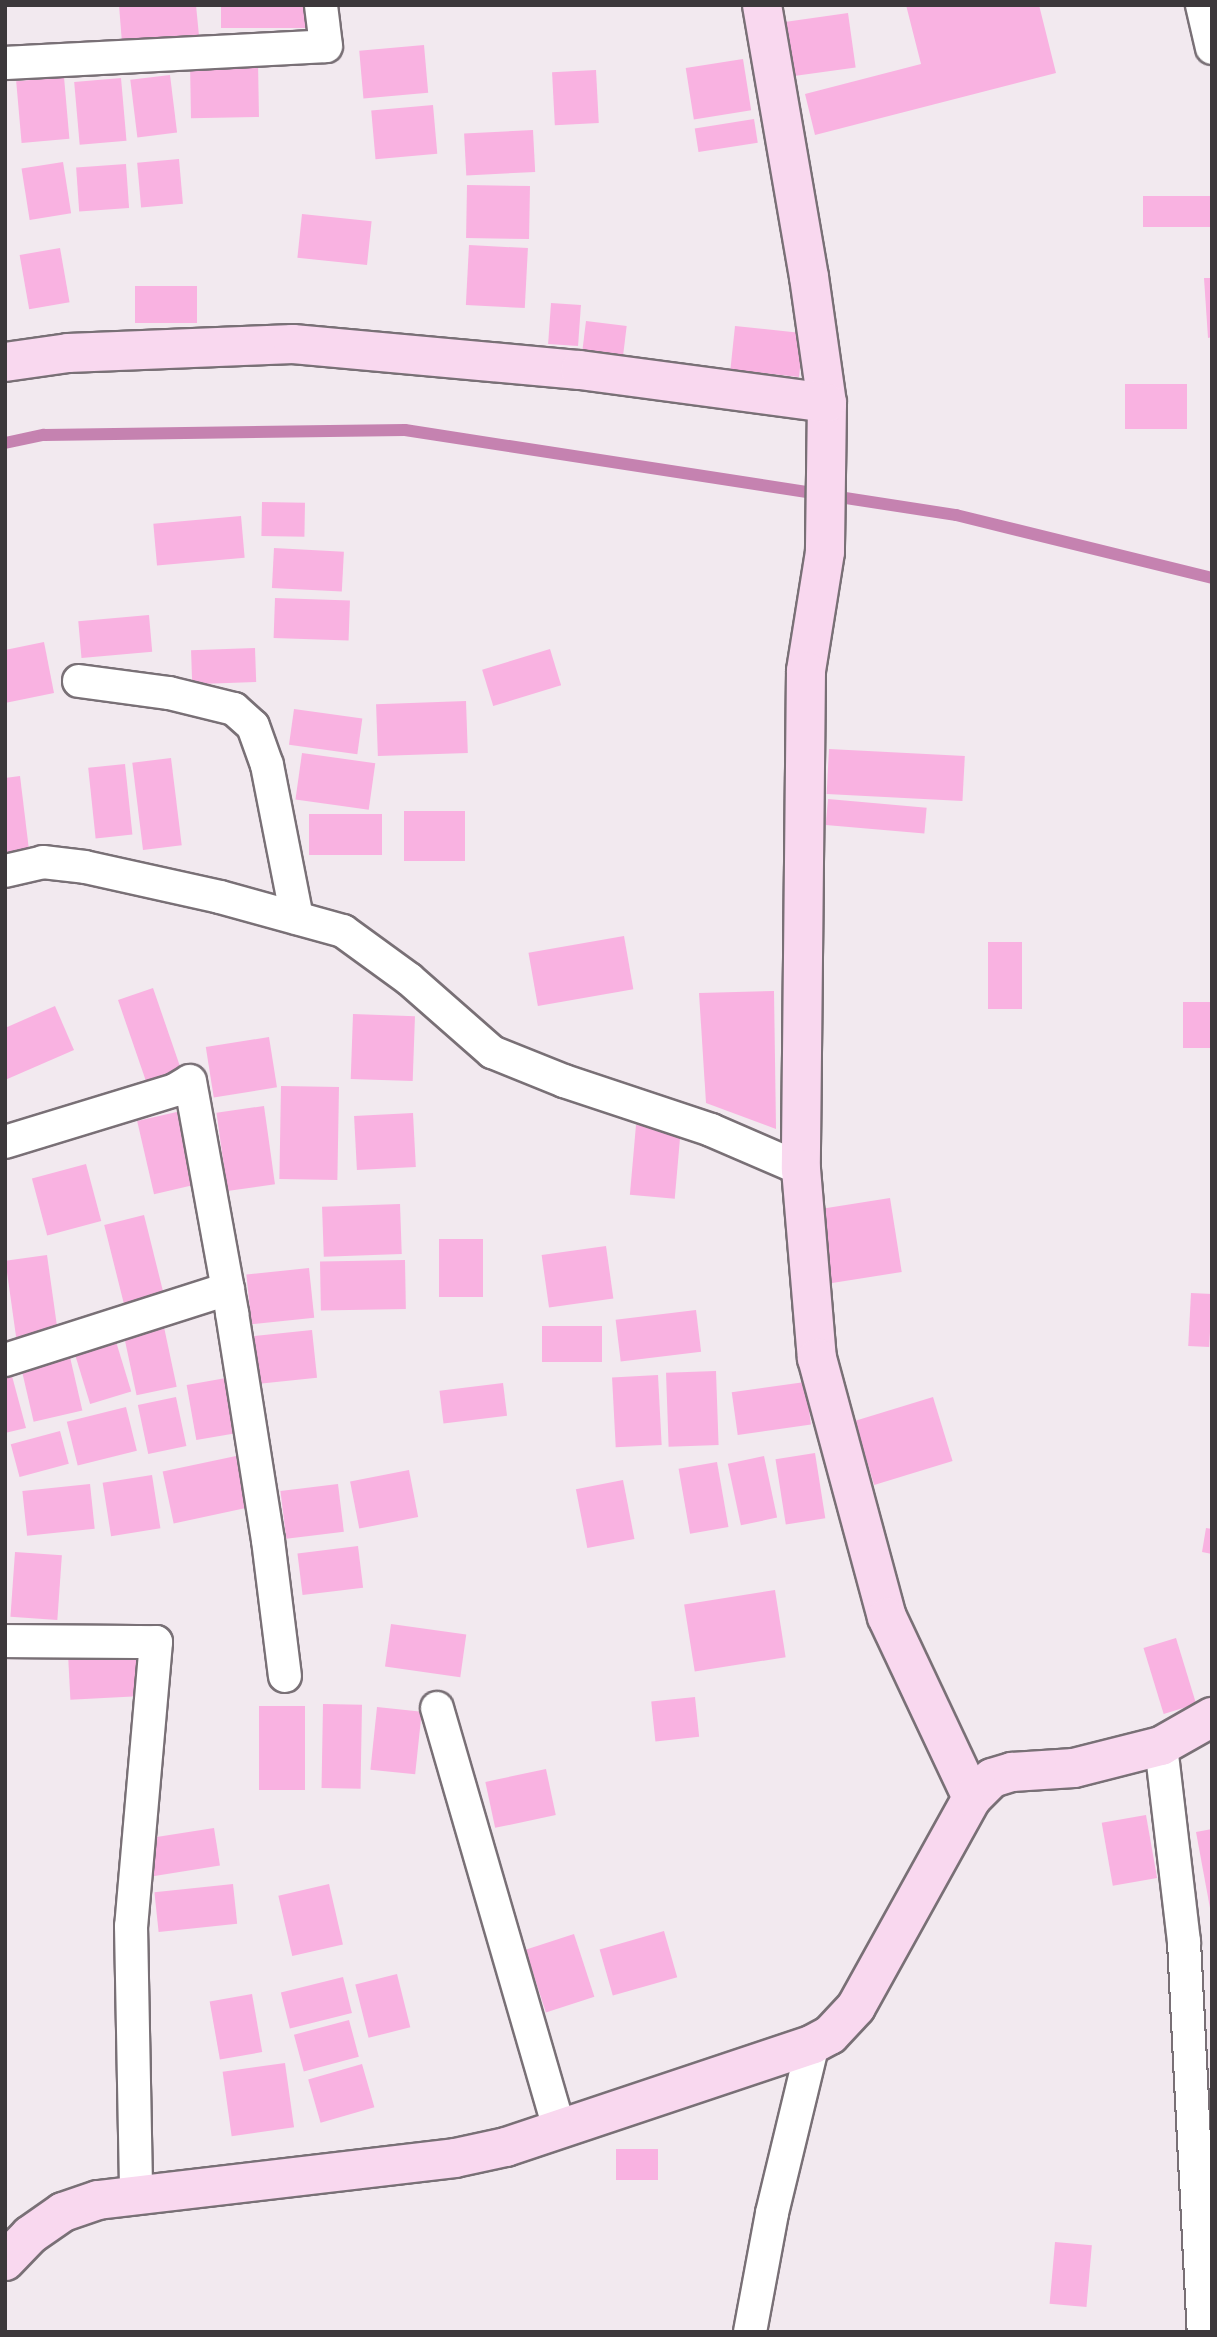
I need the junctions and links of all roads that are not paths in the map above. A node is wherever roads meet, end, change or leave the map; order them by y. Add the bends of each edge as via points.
1 (321, 5) edge
2 (762, 5) edge
3 (1202, 5) edge
4 (1212, 48) edge
5 (5, 63) edge
6 (5, 362) edge
7 (827, 415) junction
8 (79, 681) dead end
9 (5, 871) edge
10 (297, 918) junction
11 (5, 1142) edge
12 (801, 1169) junction
13 (228, 1289) junction
14 (5, 1360) edge
15 (5, 1642) edge
16 (285, 1675) dead end
17 (437, 1708) dead end
18 (1212, 1717) edge
19 (1161, 1746) junction
20 (972, 1798) junction
21 (813, 2044) junction
22 (559, 2129) junction
23 (1204, 2175) edge
24 (136, 2196) junction
25 (5, 2261) edge
26 (750, 2332) edge
27 (1204, 2332) edge

1 - 5 street via 326,46
2 - 7 street via 809,277
3 - 4 street
6 - 7 street via 68,353 293,344 580,370
7 - 12 street via 825,552 806,671
8 - 10 street via 169,693 234,709 253,726 267,765
9 - 10 street via 43,862 85,867
10 - 12 street via 343,931 409,979 492,1052 711,1129
11 - 13 street via 190,1082
12 - 20 street via 817,1358 887,1617
13 - 14 street
13 - 16 street
15 - 24 street via 156,1642 131,1926
17 - 22 street
18 - 19 street
19 - 20 street via 1074,1768 1012,1772 992,1778
19 - 23 street
20 - 21 street via 856,2007 830,2035
21 - 22 street
21 - 26 street via 772,2213
22 - 24 street via 455,2158
23 - 27 street
24 - 25 street via 98,2200 63,2212 30,2235

